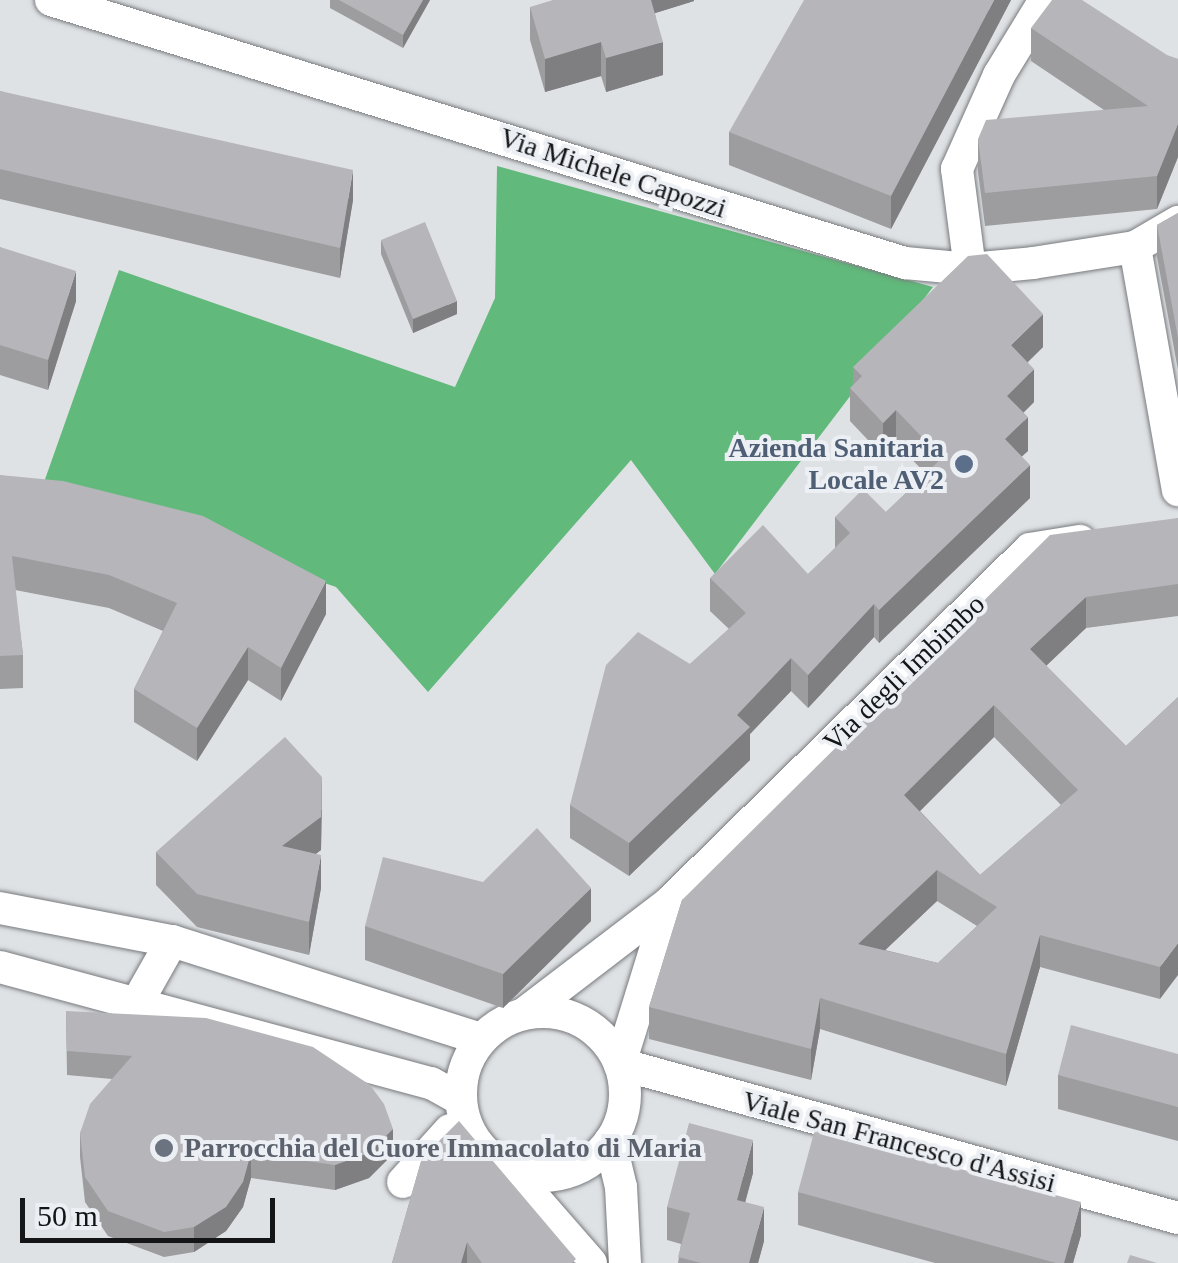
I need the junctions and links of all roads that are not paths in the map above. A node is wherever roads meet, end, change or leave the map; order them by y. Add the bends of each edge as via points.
1 (51, 0) edge
2 (1063, 2) edge
3 (1178, 222) edge
4 (1135, 246) junction
5 (970, 269) junction
6 (1178, 490) edge
7 (1106, 536) edge
8 (670, 902) junction
9 (0, 908) edge
10 (172, 941) junction
11 (0, 966) edge
12 (138, 1001) junction
13 (525, 1013) junction
14 (481, 1040) junction
15 (620, 1064) junction
16 (462, 1107) junction
17 (610, 1142) junction
18 (510, 1170) junction
19 (403, 1182) dead end
20 (1178, 1218) edge
21 (591, 1263) edge
22 (625, 1263) edge

1 - 5 street, Via Michele Capozzi via 906,263
2 - 5 street via 999,75 957,169
3 - 4 street, Via Michele Capozzi
4 - 5 street, Via Michele Capozzi
4 - 6 street
7 - 8 street, Via degli Imbimbo via 1030,549
8 - 13 street, Via degli Imbimbo
8 - 15 street, Via degli Imbimbo
9 - 10 street
10 - 12 street
10 - 14 street
11 - 12 street
12 - 16 street via 432,1083
13 - 14 street
13 - 15 street via 548,1011 592,1027
14 - 16 street via 468,1057
15 - 17 street via 625,1090
15 - 20 street, Viale San Francesco d'Assisi
16 - 18 street via 473,1138
16 - 19 street
17 - 18 street via 565,1174
17 - 22 street via 622,1187
18 - 21 street

